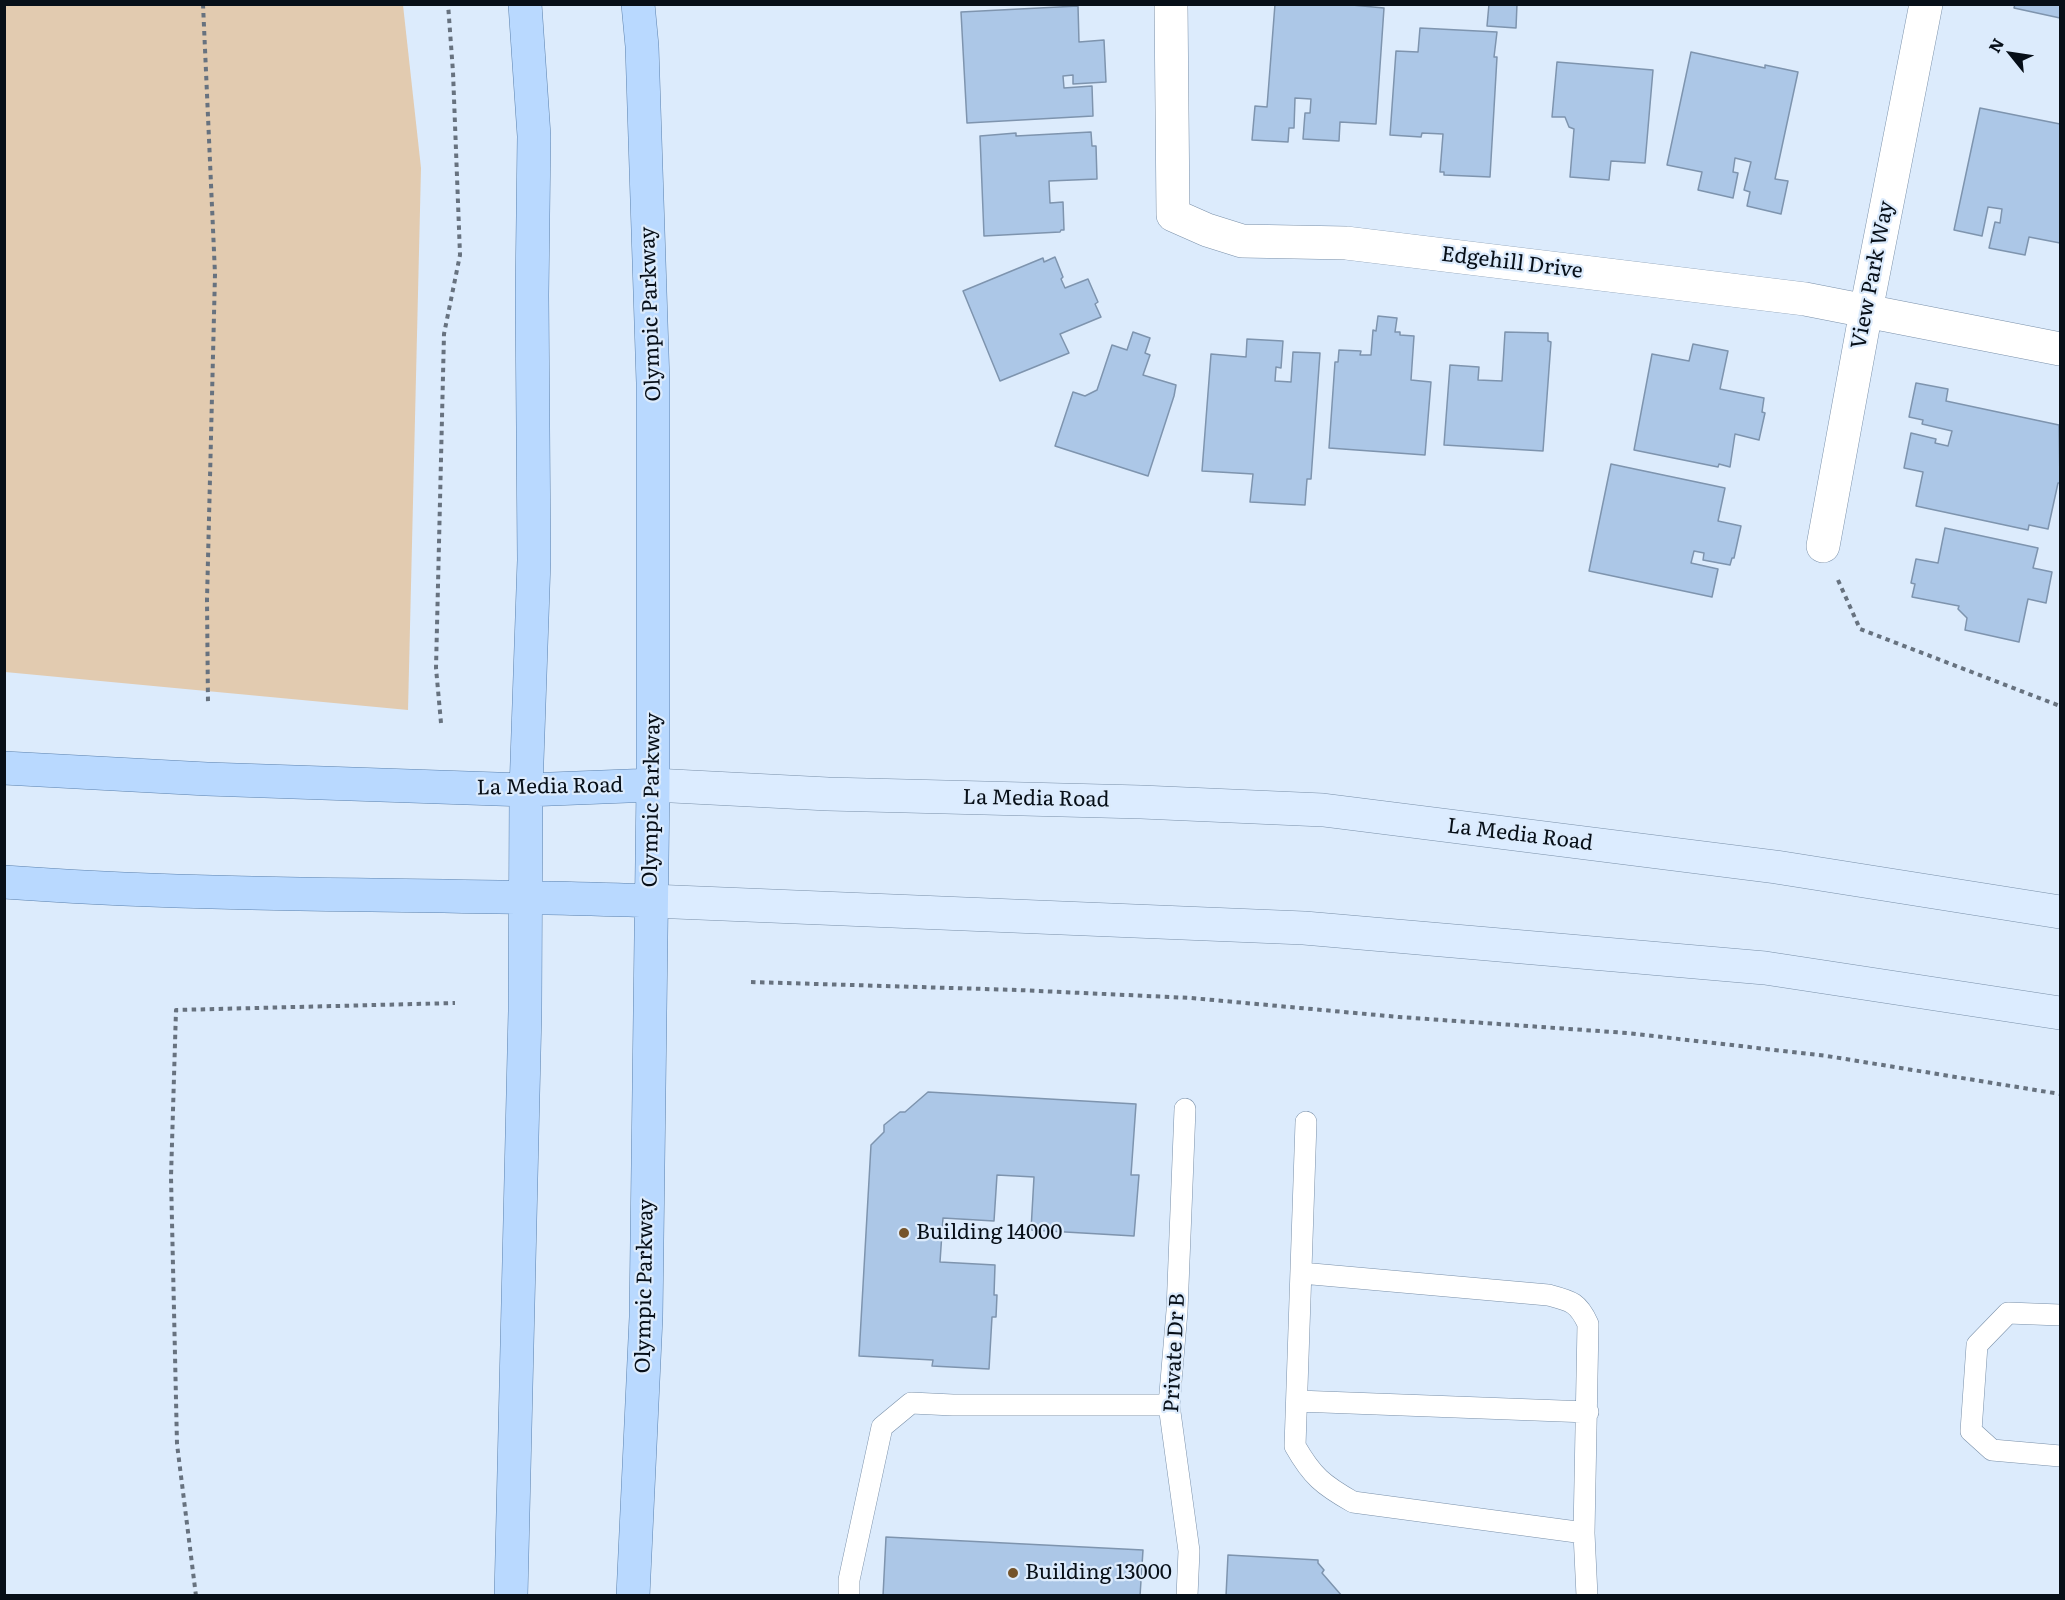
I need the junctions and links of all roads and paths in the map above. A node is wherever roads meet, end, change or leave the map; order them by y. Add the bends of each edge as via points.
1 (203, 4) edge
2 (448, 4) edge
3 (525, 4) edge
4 (638, 4) edge
5 (1171, 4) edge
6 (1926, 4) edge
7 (1866, 310) junction
8 (2061, 350) edge
9 (1823, 546) joint
10 (207, 705) dead end
11 (2061, 706) edge
12 (441, 723) dead end
13 (4, 768) edge
14 (653, 785) junction
15 (526, 790) junction
16 (4, 882) edge
17 (526, 896) junction
18 (651, 901) junction
19 (2061, 912) edge
20 (751, 982) dead end
21 (455, 1003) dead end
22 (2061, 1013) edge
23 (2061, 1094) edge
24 (1185, 1109) dead end
25 (1306, 1122) dead end
26 (1301, 1273) junction
27 (2061, 1315) edge
28 (1297, 1401) junction
29 (1169, 1405) junction
30 (1588, 1412) junction
31 (2061, 1456) edge
32 (1584, 1533) junction
33 (196, 1596) edge
34 (511, 1596) edge
35 (633, 1596) edge
36 (849, 1596) edge
37 (1187, 1596) edge
38 (1587, 1596) edge

1 - 10 path via 215,274
2 - 12 path via 459,255 444,334 436,668
3 - 15 main road via 534,136 534,560
4 - 14 main road, Olympic Parkway via 653,383
5 - 7 street, Edgehill Drive via 1173,215 1207,230 1242,241 1346,243 1805,299
6 - 7 street, View Park Way
7 - 8 street, Edgehill Drive
7 - 9 street, View Park Way
9 - 11 path via 1860,629
13 - 15 main road, La Media Road
14 - 15 main road, La Media Road
14 - 18 main road, Olympic Parkway
14 - 19 main road, La Media Road via 1323,810 1776,867
15 - 17 main road
16 - 17 main road via 297,895
17 - 18 main road
17 - 34 main road
18 - 22 main road via 1316,929 1765,968
18 - 35 main road, Olympic Parkway via 645,1317
20 - 23 path via 1191,998 1627,1033 1827,1056
21 - 33 path via 176,1010 171,1177 177,1443
24 - 29 lane, Private Dr B
25 - 26 lane
26 - 28 lane
26 - 30 lane via 1568,1300 1581,1309 1588,1324
27 - 31 lane via 2008,1313 1977,1345 1971,1431 1992,1450
28 - 30 lane
28 - 32 lane via 1295,1446 1307,1467 1329,1489 1353,1502
29 - 36 lane via 911,1403 882,1427 849,1580
29 - 37 lane, Private Dr B via 1189,1551
30 - 32 lane
32 - 38 lane

